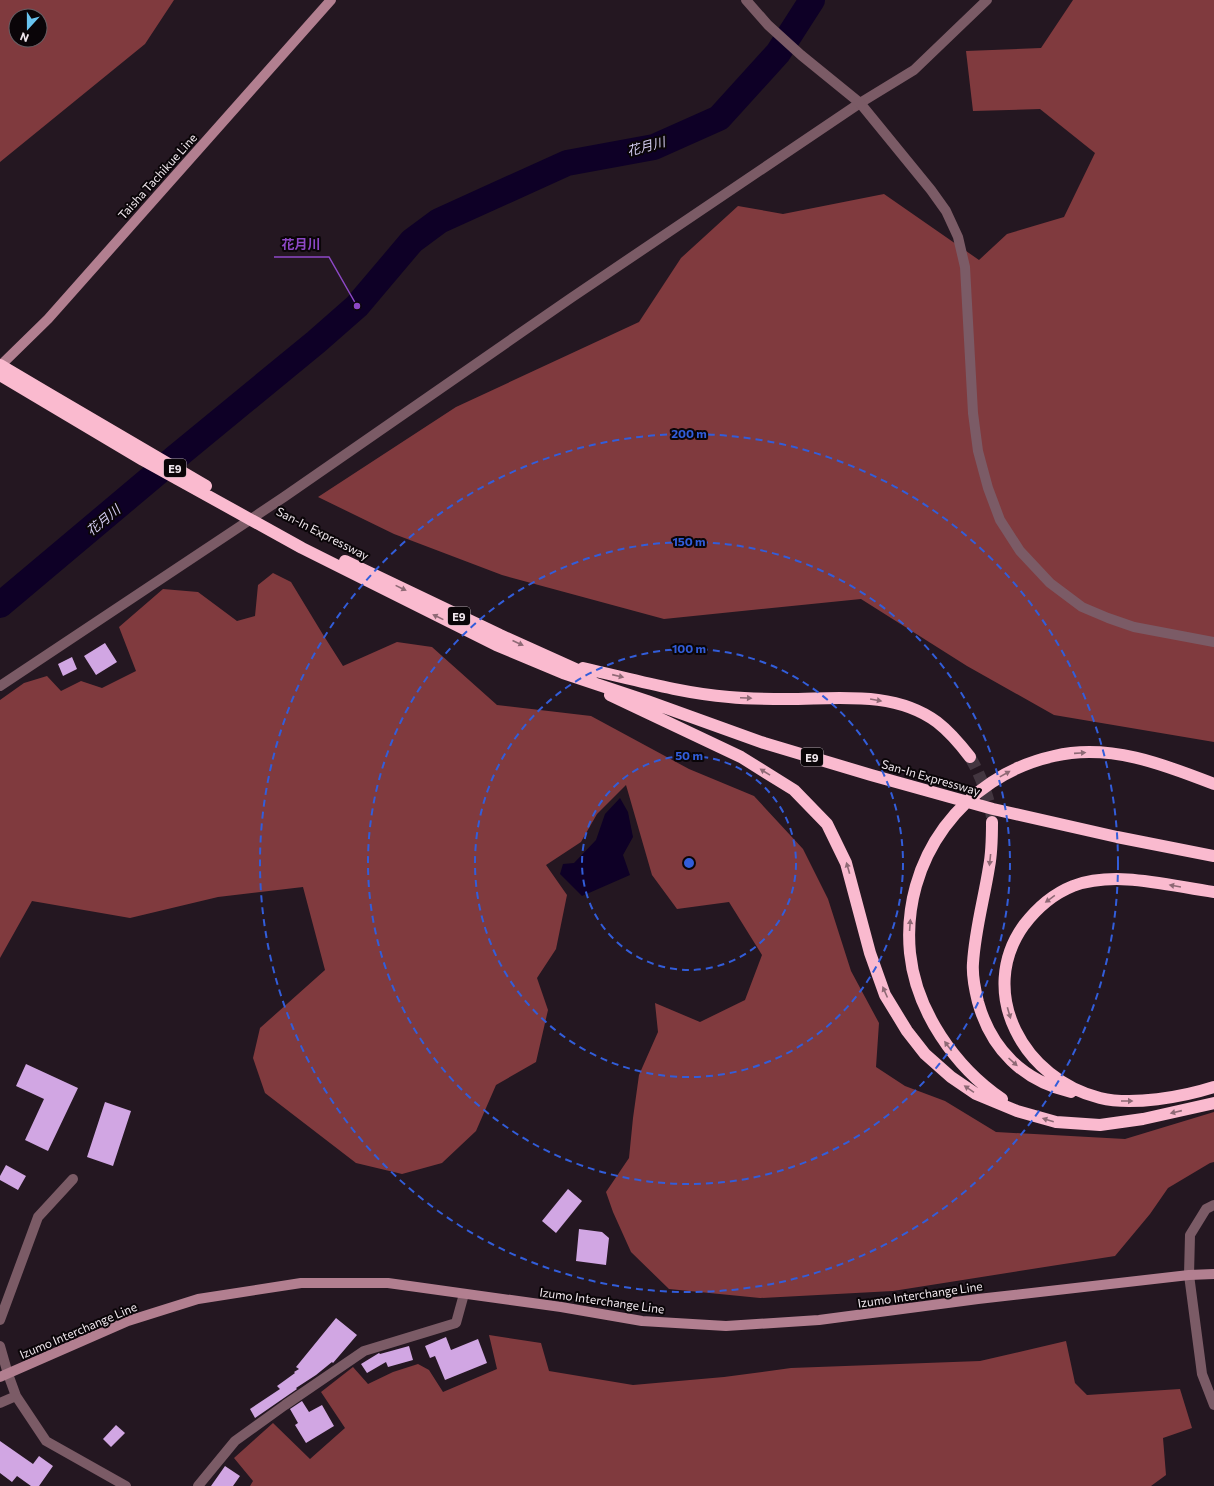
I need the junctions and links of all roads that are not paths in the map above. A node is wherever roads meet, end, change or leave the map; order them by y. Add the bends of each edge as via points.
1 (331, 0) edge
2 (746, 0) edge
3 (987, 0) edge
4 (860, 104) junction
5 (0, 365) edge
6 (0, 375) edge
7 (352, 568) junction
8 (1214, 642) edge
9 (565, 669) junction
10 (0, 686) edge
11 (970, 757) tunnel mouth
12 (1214, 784) edge
13 (992, 822) tunnel mouth
14 (1214, 856) edge
15 (1214, 892) edge
16 (1214, 1087) edge
17 (1100, 1098) junction
18 (1214, 1103) edge
19 (1017, 1110) junction
20 (73, 1180) dead end
21 (1214, 1205) edge
22 (1214, 1274) edge
23 (1189, 1275) junction
24 (464, 1294) junction
25 (0, 1320) edge
26 (0, 1346) edge
27 (4, 1375) edge
28 (16, 1396) junction
29 (0, 1403) edge
30 (1214, 1405) edge
31 (126, 1486) edge
32 (198, 1486) edge

1 - 5 main road, Taisha Tachikue Line via 48,319
2 - 4 street via 801,55
3 - 4 street via 914,70
4 - 8 street via 931,190 946,211 958,237 965,267 973,413 978,451 1000,520 1020,551 1050,583 1082,607 1134,626
4 - 10 street via 284,497
5 - 7 highway, San-In Expressway / E9
6 - 7 highway, San-In Expressway / E9 via 248,519
7 - 9 highway, San-In Expressway / E9 via 496,645
9 -> 11 highway via 693,693 759,699 855,698 895,704 917,711 936,722 956,739
9 - 14 highway, San-In Expressway / E9 via 764,742 870,775 980,805 1117,837
19 -> 9 highway via 976,1094 951,1077 925,1054 907,1031 886,995 870,953 846,862 827,824 794,790 741,757
19 -> 12 highway via 990,1091 948,1046 934,1025 915,978 910,954 912,901 929,851 961,807 983,788 1028,763 1055,755 1081,752 1138,757
13 -> 17 highway via 989,866 975,937 973,965 982,1015 992,1038 1024,1073 1068,1091
15 -> 17 highway via 1134,880 1099,880 1074,886 1050,898 1019,932 1009,954 1004,994 1008,1015 1017,1035 1029,1053 1047,1072 1075,1089
17 -> 16 highway via 1124,1101 1152,1100
18 -> 19 highway via 1143,1119 1100,1125 1056,1122
20 - 25 street via 38,1217
21 - 23 street via 1206,1209 1190,1235
22 - 23 main road, Izumo Interchange Line
23 - 24 main road, Izumo Interchange Line via 819,1320 726,1326 642,1322 561,1307
23 - 30 street via 1202,1374
24 - 27 main road, Izumo Interchange Line via 388,1283 301,1283 198,1299 128,1321
24 - 32 street via 456,1323 364,1351 235,1441
26 - 27 street
27 - 28 street
28 - 29 street
28 - 31 street via 46,1441

